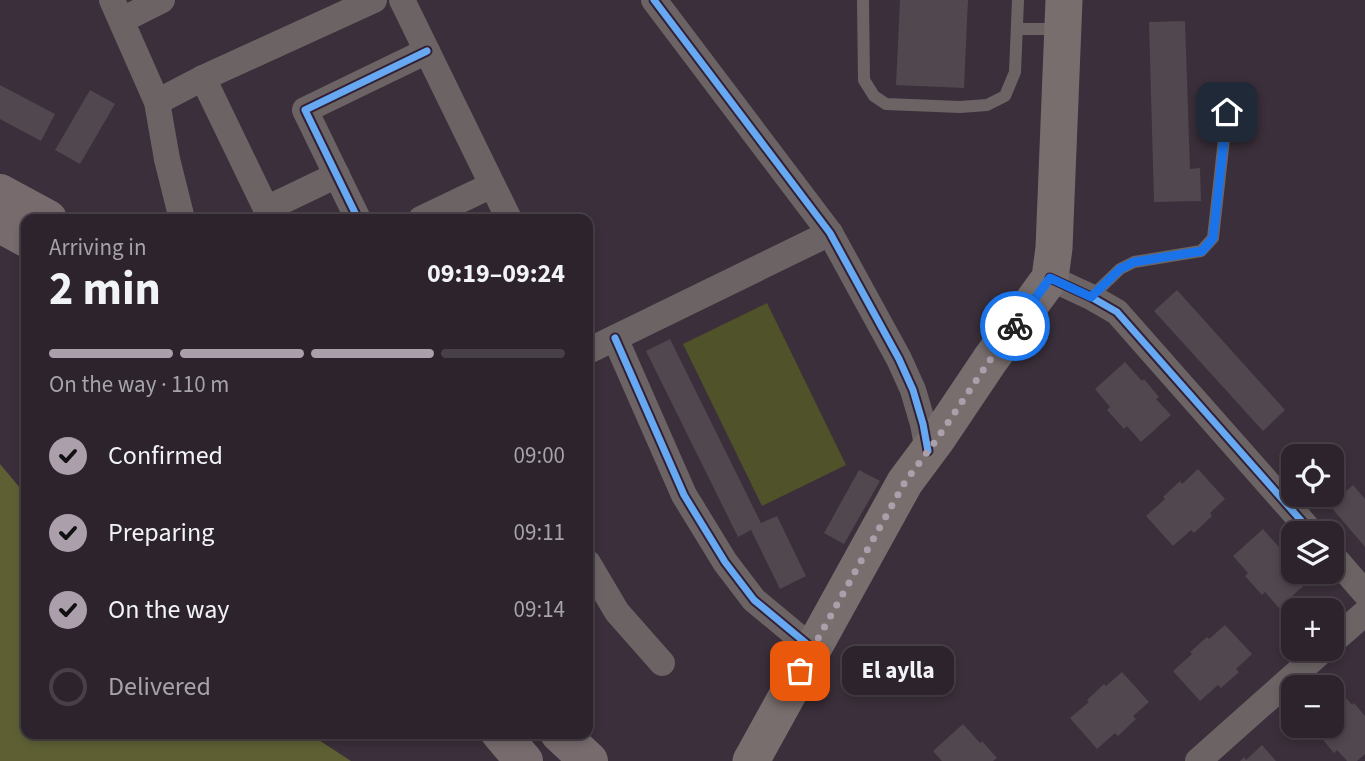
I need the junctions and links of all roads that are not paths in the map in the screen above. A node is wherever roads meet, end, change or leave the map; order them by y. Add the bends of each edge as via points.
1 (162, 0) edge
2 (374, 0) edge
3 (402, 0) edge
4 (654, 0) edge
5 (863, 0) edge
6 (1018, 0) edge
7 (117, 10) edge
8 (1064, 15) edge
9 (1017, 29) junction
10 (427, 51) junction
11 (203, 78) junction
12 (157, 102) junction
13 (1227, 112) dead end
14 (337, 175) junction
15 (492, 185) junction
16 (0, 193) edge
17 (39, 214) edge
18 (181, 214) edge
19 (268, 214) edge
20 (356, 214) edge
21 (431, 214) edge
22 (506, 214) edge
23 (0, 224) edge
24 (830, 233) junction
25 (21, 235) edge
26 (1050, 278) junction
27 (1091, 297) junction
28 (615, 338) junction
29 (593, 349) edge
30 (928, 451) junction
31 (1302, 521) edge
32 (1344, 569) edge
33 (593, 571) edge
34 (1365, 593) edge
35 (1365, 613) edge
36 (1344, 631) edge
37 (813, 649) junction
38 (1310, 661) edge
39 (662, 663) dead end
40 (505, 739) edge
41 (565, 739) edge
42 (524, 761) edge
43 (589, 761) edge
44 (751, 761) edge
45 (1198, 761) edge

1 - 7 street
2 - 11 street
3 - 10 street
4 - 24 street
5 - 9 lane via 864,80 886,104 961,107 987,105 1005,96 1015,72
6 - 9 lane
7 - 12 street
8 - 9 lane
8 - 26 main road
10 - 14 street via 305,110
10 - 15 street
11 - 12 street
11 - 19 street
12 - 18 street
13 - 27 lane via 1213,238 1202,251 1134,262
14 - 19 street
14 - 20 street
15 - 21 street
15 - 22 street
16 - 17 main road
23 - 25 main road
24 - 28 street
24 - 30 street via 913,390
26 - 27 street
26 - 30 main road
27 - 31 street via 1117,312
28 - 29 street
28 - 37 street via 684,495 725,562 754,600
30 - 37 main road via 905,482
32 - 34 street
33 - 39 street via 617,612
35 - 36 street
37 - 44 main road
38 - 45 street
40 - 42 main road
41 - 43 main road

